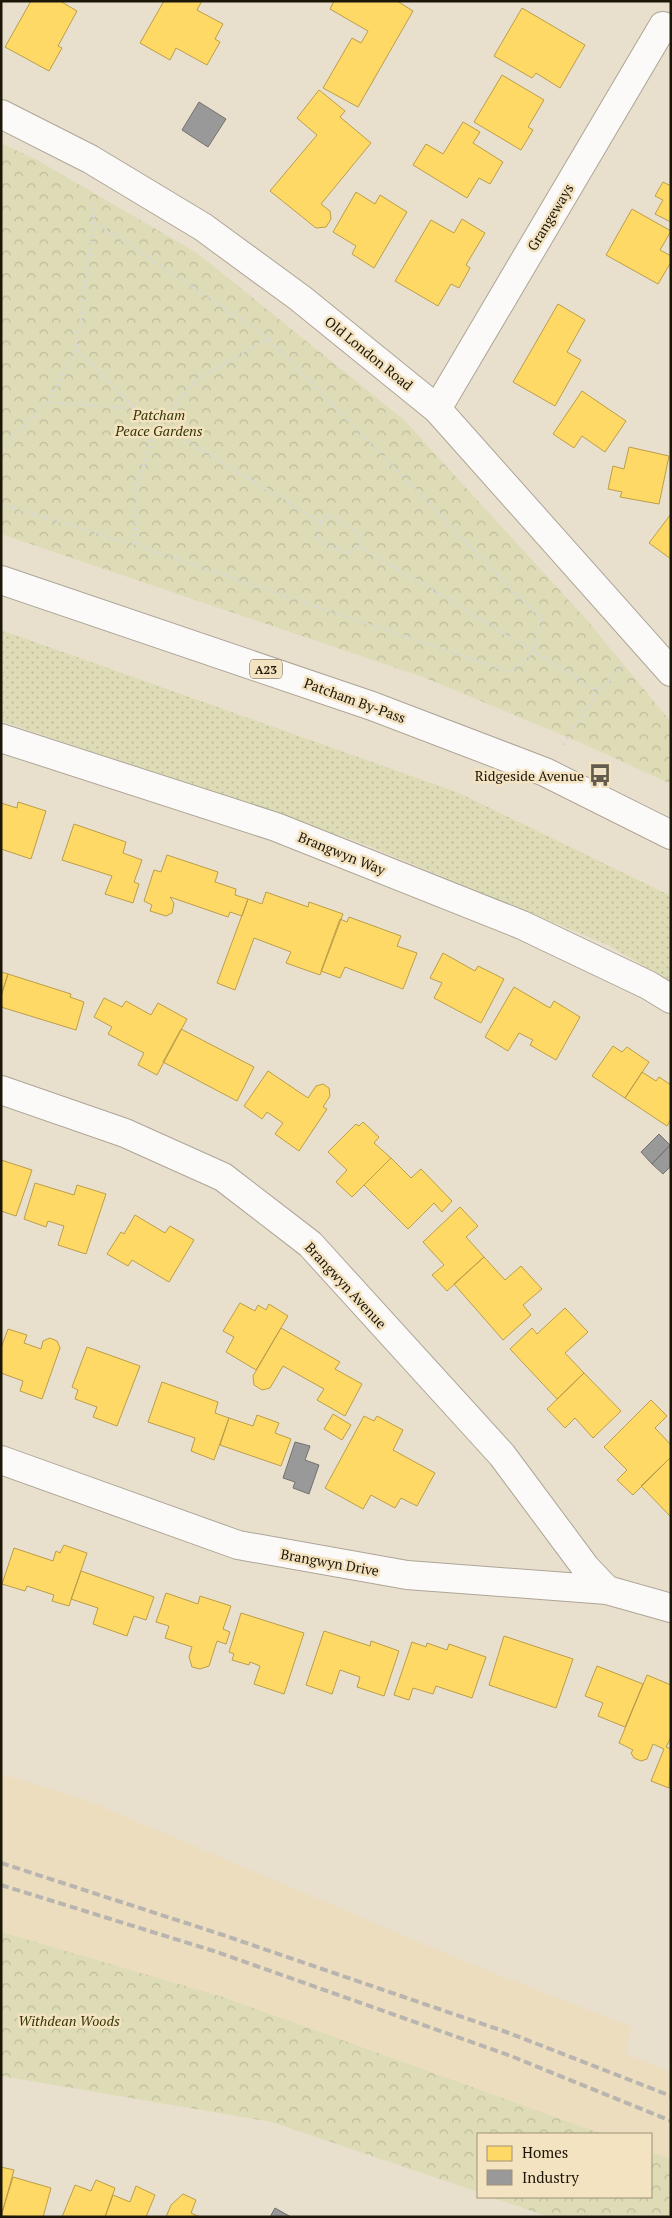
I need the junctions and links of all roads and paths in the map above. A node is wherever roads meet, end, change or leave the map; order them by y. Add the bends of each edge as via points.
1 (667, 27) edge
2 (1, 114) edge
3 (90, 159) junction
4 (94, 221) junction
5 (269, 339) junction
6 (77, 350) junction
7 (47, 402) junction
8 (135, 409) junction
9 (437, 409) junction
10 (157, 424) junction
11 (1, 450) edge
12 (1, 504) edge
13 (320, 522) junction
14 (135, 546) junction
15 (359, 546) junction
16 (1, 580) edge
17 (639, 636) junction
18 (534, 651) junction
19 (671, 672) edge
20 (597, 692) junction
21 (1, 738) edge
22 (545, 772) junction
23 (671, 835) edge
24 (671, 999) edge
25 (1, 1090) edge
26 (1, 1460) edge
27 (607, 1590) junction
28 (671, 1608) edge

1 - 9 main road, Grangeways
2 - 3 main road, Old London Road
3 - 4 path
3 - 9 main road, Old London Road via 210,232 300,298
4 - 5 path
4 - 6 path
5 - 10 path via 200,377
5 - 18 path via 542,620
6 - 7 path
6 - 8 path
7 - 8 path
7 - 11 path
8 - 10 path
9 - 17 main road, Old London Road
10 - 13 path
10 - 14 path via 137,486
12 - 14 path
13 - 15 path via 328,515 358,533
13 - 15 path via 317,540 346,554
14 - 18 path via 510,672
15 - 18 path
16 - 22 main road, Patcham By-Pass / A23 via 372,706
17 - 19 main road, Old London Road
17 - 20 path via 620,655 627,662
18 - 20 path
20 - 22 path
21 - 24 main road, Brangwyn Way via 276,827 522,925
22 - 23 main road, Patcham By-Pass / A23
25 - 27 main road, Brangwyn Avenue via 125,1133 223,1177 310,1244 502,1455 586,1568
26 - 27 main road, Brangwyn Drive via 238,1545 407,1575
27 - 28 main road, Brangwyn Drive

